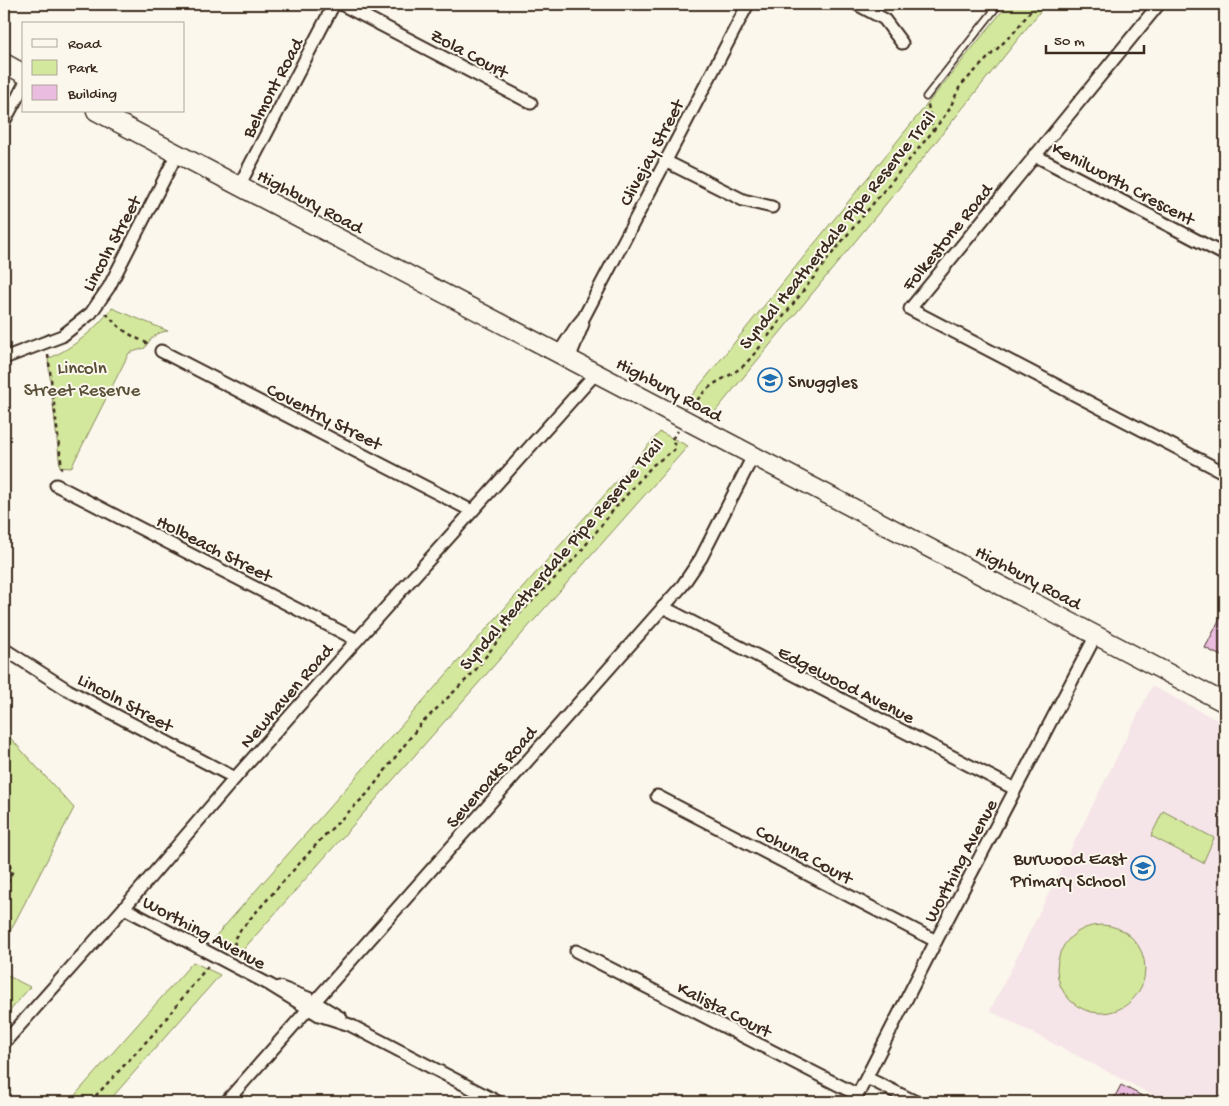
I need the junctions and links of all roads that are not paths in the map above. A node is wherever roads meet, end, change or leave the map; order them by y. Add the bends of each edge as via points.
1 (320, 4) edge
2 (748, 4) edge
3 (856, 4) edge
4 (999, 4) edge
5 (1158, 4) edge
6 (335, 6) edge
7 (902, 43) dead end
8 (4, 63) edge
9 (22, 73) edge
10 (22, 89) edge
11 (926, 97) road end
12 (531, 103) dead end
13 (98, 112) edge
14 (4, 122) edge
15 (177, 154) junction
16 (1034, 155) junction
17 (665, 161) junction
18 (239, 186) junction
19 (772, 207) dead end
20 (1225, 255) edge
21 (161, 351) dead end
22 (564, 357) junction
23 (4, 358) edge
24 (596, 373) junction
25 (753, 456) junction
26 (1225, 472) edge
27 (56, 485) dead end
28 (472, 511) junction
29 (662, 607) junction
30 (1096, 635) junction
31 (357, 640) junction
32 (4, 649) edge
33 (1225, 703) edge
34 (235, 778) junction
35 (1015, 789) junction
36 (658, 796) dead end
37 (124, 908) junction
38 (936, 941) junction
39 (576, 951) dead end
40 (311, 1005) junction
41 (4, 1043) edge
42 (867, 1078) junction
43 (856, 1099) edge
44 (226, 1102) edge
45 (498, 1102) edge
46 (916, 1102) edge

1 - 6 street, Zola Court
2 - 17 street, Clivejay Street
3 - 7 street via 884,19
4 - 11 lane
5 - 16 street, Folkestone Road
6 - 12 street, Zola Court
6 - 18 street, Belmont Road
8 - 9 main road
10 - 14 street
13 - 15 main road, Highbury Road
15 - 18 main road, Highbury Road
15 - 23 street, Lincoln Street via 109,287 91,313 62,336
16 - 20 street, Kenilworth Crescent
16 - 26 street, Folkestone Road via 910,309
17 - 19 street via 743,200
17 - 22 street, Clivejay Street via 584,317 581,331
18 - 22 main road, Highbury Road
21 - 28 street, Coventry Street
22 - 24 main road, Highbury Road
24 - 25 main road, Highbury Road
24 - 28 street, Newhaven Road
25 - 29 street, Sevenoaks Road via 701,558 682,586
25 - 30 main road, Highbury Road
27 - 31 street, Holbeach Street
28 - 31 street, Newhaven Road
29 - 35 street, Edgewood Avenue
29 - 40 street, Sevenoaks Road
30 - 33 main road, Highbury Road
30 - 35 street, Worthing Avenue
31 - 34 street, Newhaven Road
32 - 34 street, Lincoln Street via 68,690
34 - 37 street, Newhaven Road
35 - 38 street, Worthing Avenue
36 - 38 street, Cohuna Court
37 - 40 street, Worthing Avenue
37 - 41 street, Newhaven Road
38 - 42 street, Worthing Avenue
39 - 43 street, Kalista Court
40 - 44 street, Sevenoaks Road
40 - 45 street, Worthing Avenue via 336,1014 350,1025
42 - 43 street, Worthing Avenue
42 - 46 street

